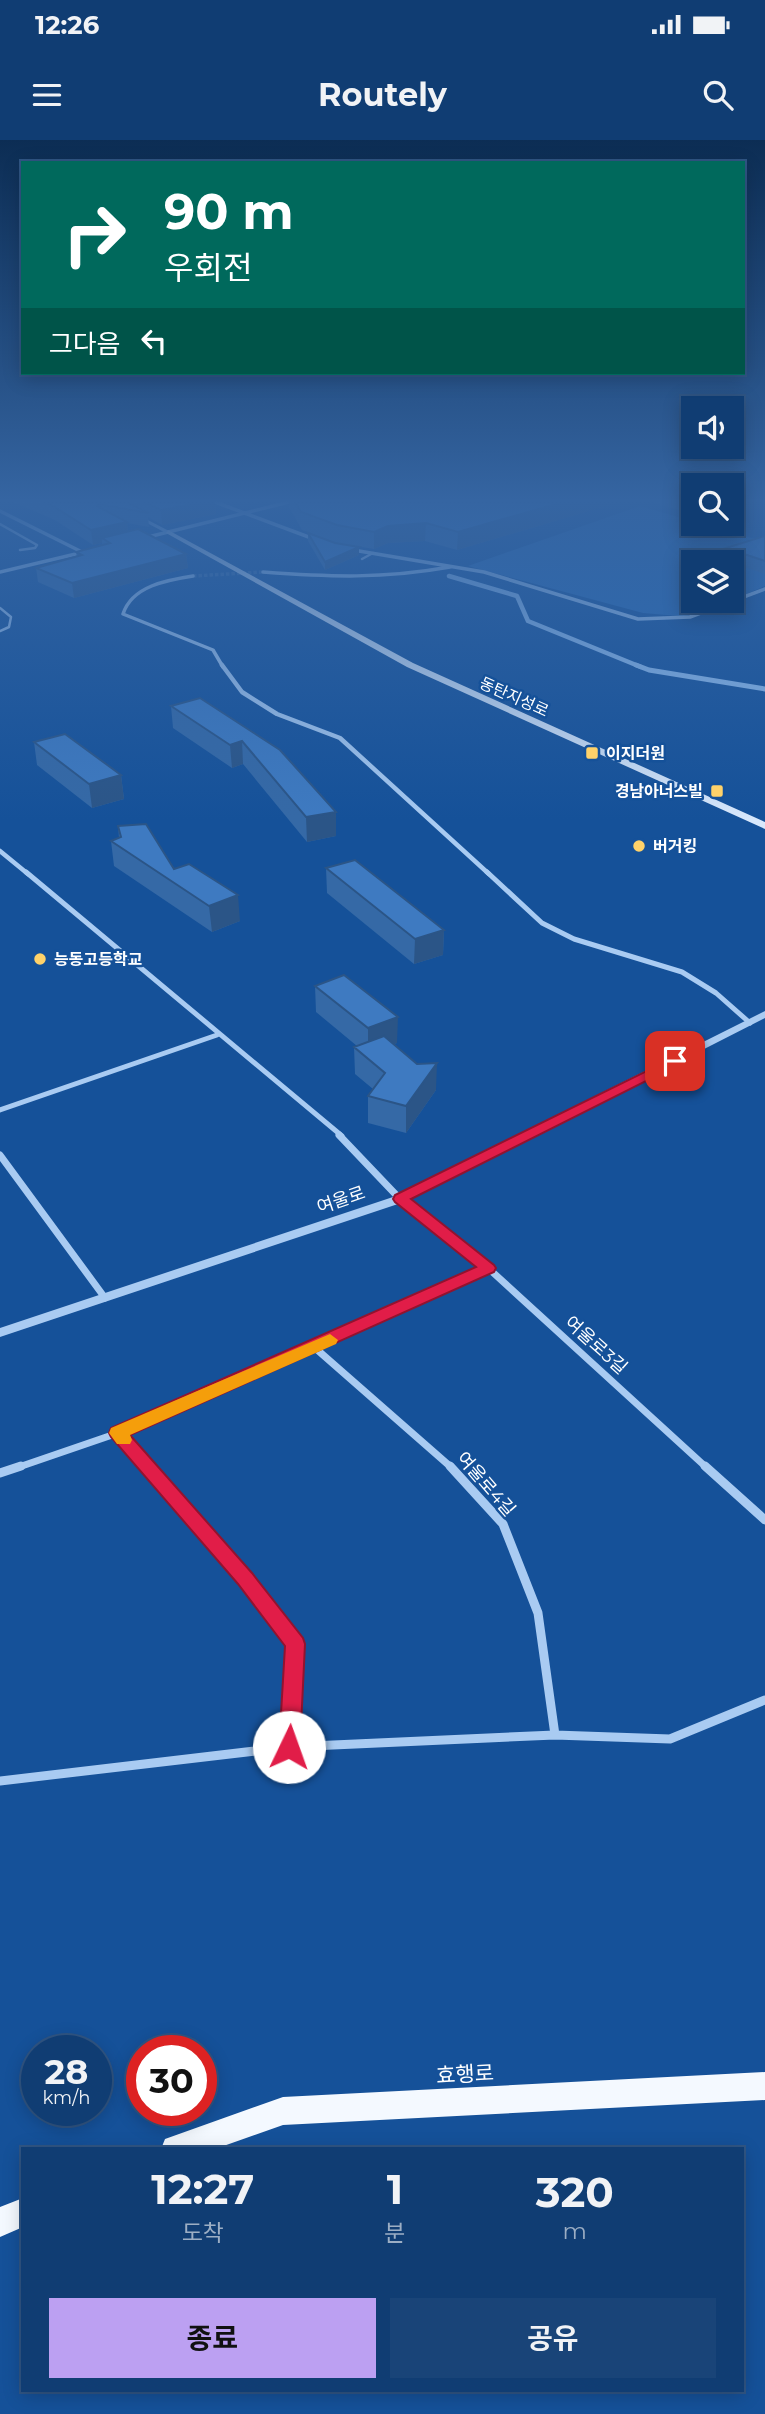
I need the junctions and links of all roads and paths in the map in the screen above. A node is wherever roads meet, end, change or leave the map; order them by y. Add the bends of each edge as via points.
1 (0, 608) edge
2 (125, 608) edge
3 (307, 608) edge
4 (603, 608) edge
5 (714, 608) edge
6 (0, 631) edge
7 (765, 826) edge
8 (0, 852) edge
9 (765, 1014) edge
10 (750, 1023) junction
11 (217, 1035) junction
12 (0, 1110) edge
13 (0, 1155) edge
14 (400, 1199) junction
15 (488, 1268) junction
16 (105, 1298) junction
17 (0, 1334) edge
18 (314, 1347) junction
19 (118, 1433) junction
20 (0, 1473) edge
21 (765, 1520) edge
22 (765, 1700) edge
23 (555, 1735) junction
24 (289, 1747) junction
25 (0, 1781) edge
26 (765, 2086) edge
27 (181, 2147) edge
28 (21, 2213) edge
29 (0, 2222) edge

1 - 6 lane via 11,617 9,627
2 - 10 street via 123,614 213,650 242,692 277,714 340,738 542,923 574,939 682,972 716,993
3 - 7 main road, 동탄지성로 via 410,665
4 - 5 street via 639,619 690,617
8 - 11 street, 여울로3길
9 - 10 street, 여울로
10 - 14 street, 여울로
11 - 12 street
11 - 14 street, 여울로3길 via 352,1145
13 - 16 street
14 - 15 street, 여울로3길
14 - 16 street, 여울로
15 - 18 street
15 - 21 street, 여울로3길
16 - 17 street, 여울로
18 - 19 street
18 - 23 street, 여울로4길 via 446,1461 503,1524 538,1613
19 - 20 street
19 - 24 street via 245,1578 295,1644
22 - 23 street via 670,1739
23 - 24 street
24 - 25 street
26 - 27 main road, 효행로 via 283,2111
28 - 29 main road

